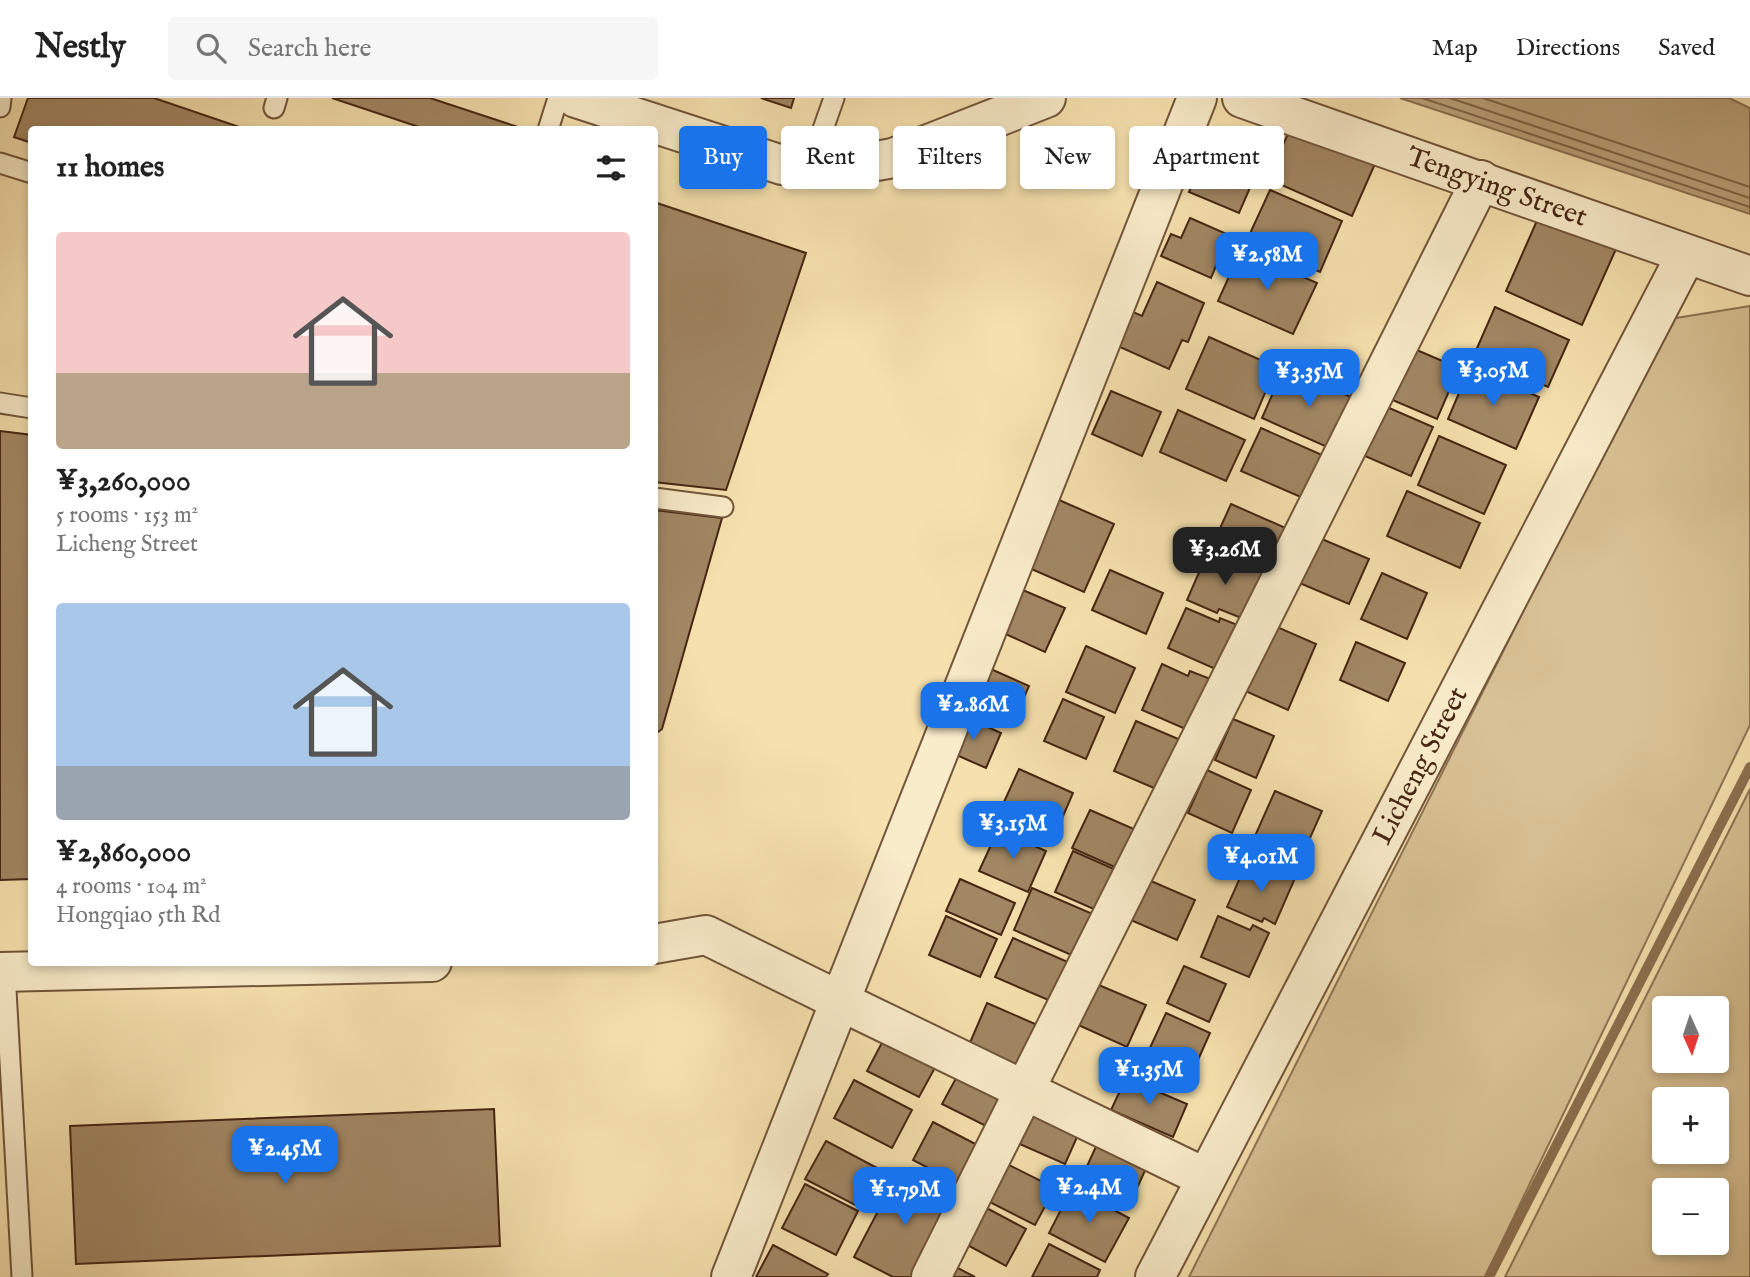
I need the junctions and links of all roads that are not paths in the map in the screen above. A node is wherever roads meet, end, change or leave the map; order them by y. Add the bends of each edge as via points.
1 (1, 98) edge
2 (558, 98) edge
3 (576, 98) edge
4 (834, 98) edge
5 (1046, 98) edge
6 (1198, 98) edge
7 (1242, 98) edge
8 (0, 107) edge
9 (549, 126) edge
10 (824, 126) edge
11 (879, 161) edge
12 (0, 163) edge
13 (781, 165) edge
14 (28, 172) edge
15 (1481, 180) junction
16 (1686, 255) junction
17 (1750, 276) edge
18 (0, 403) edge
19 (28, 407) edge
20 (658, 499) edge
21 (723, 507) dead end
22 (658, 943) edge
23 (260, 966) edge
24 (3, 972) edge
25 (841, 1000) junction
26 (1025, 1090) junction
27 (1206, 1178) junction
28 (22, 1277) edge
29 (731, 1277) edge
30 (931, 1277) edge
31 (1155, 1277) edge

1 - 8 lane
2 - 9 lane
3 - 13 street
4 - 10 lane
5 - 11 street
6 - 25 street
7 - 15 street, Tengying Street
12 - 14 lane
15 - 16 street, Tengying Street
15 - 26 street
16 - 17 street, Tengying Street
16 - 27 street, Licheng Street
18 - 19 lane
20 - 21 lane
22 - 25 street via 706,935
23 - 24 street
24 - 28 lane
25 - 26 street
25 - 29 street
26 - 27 street
26 - 30 street
27 - 31 street, Licheng Street

